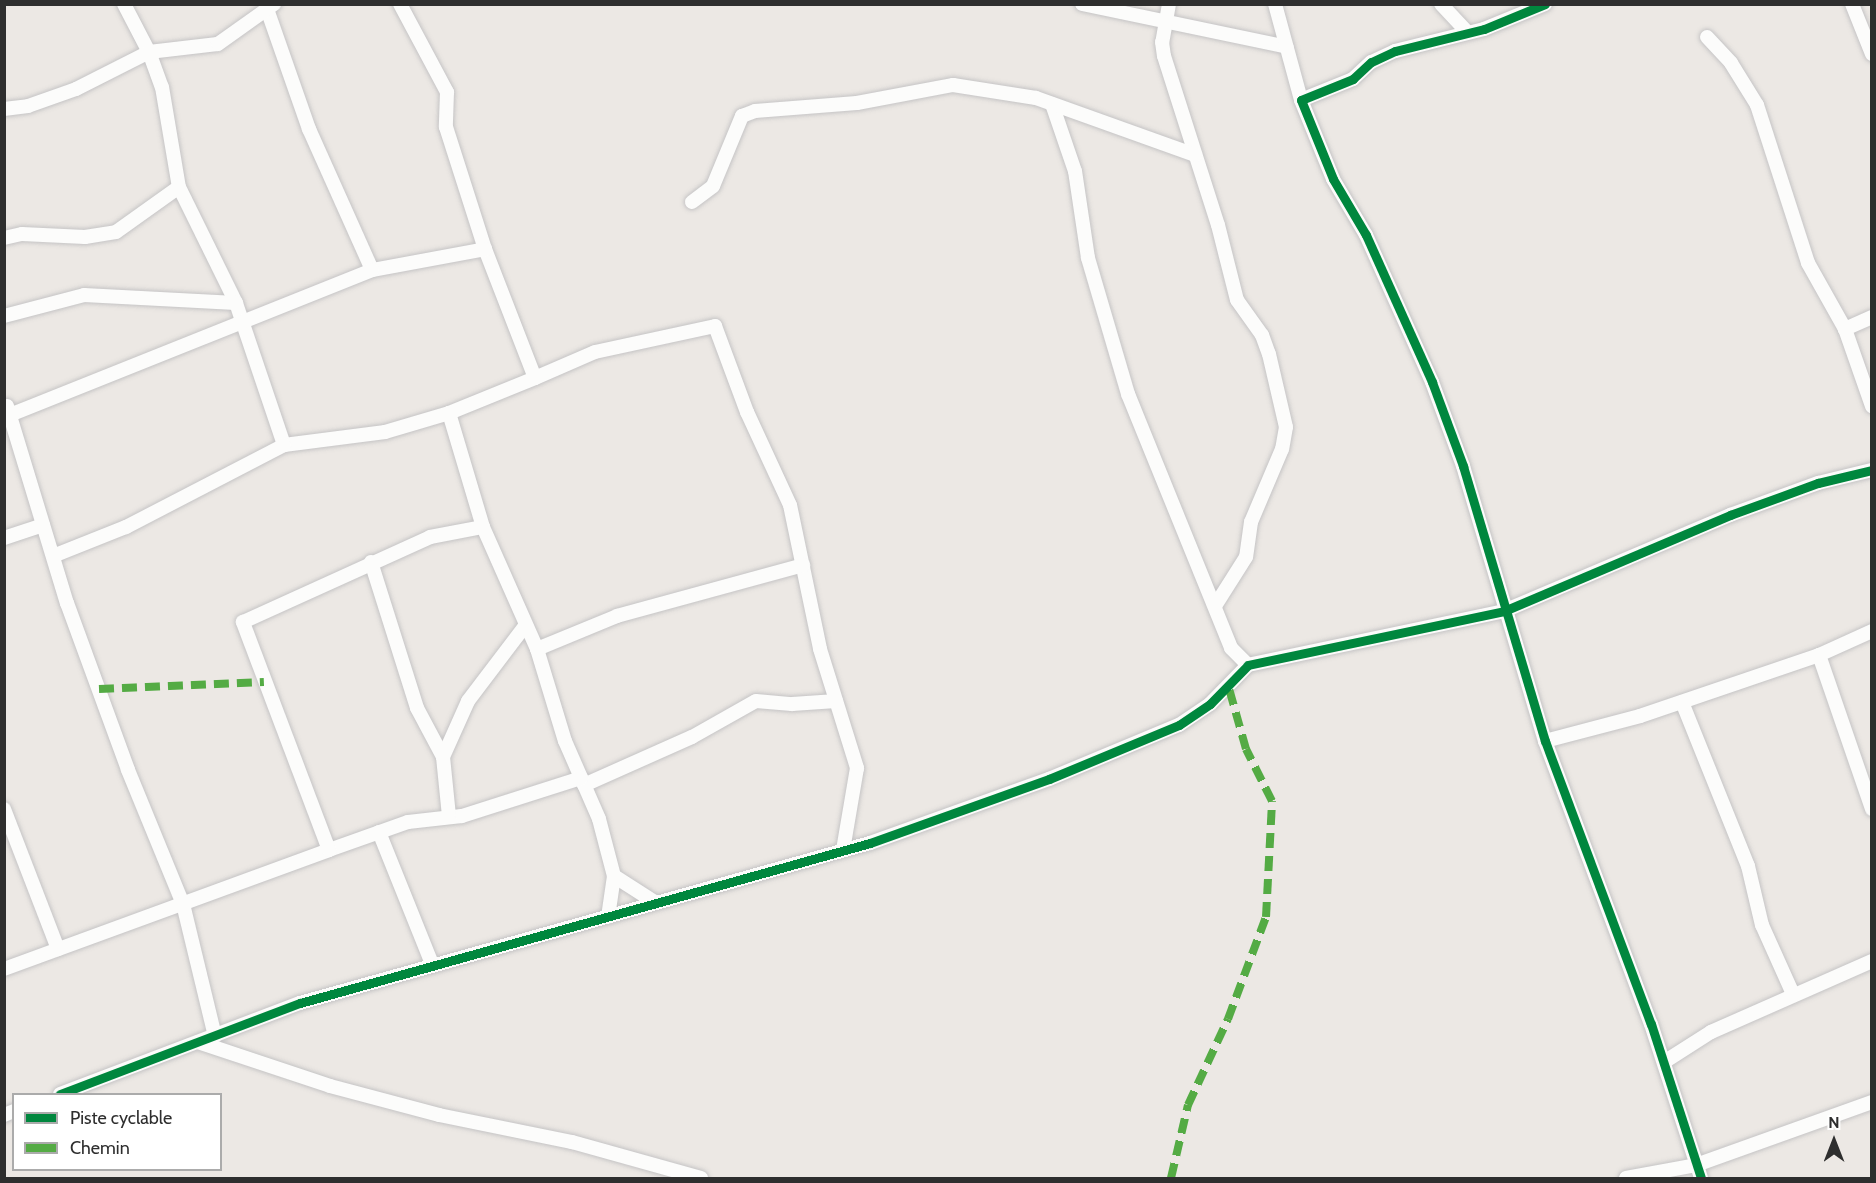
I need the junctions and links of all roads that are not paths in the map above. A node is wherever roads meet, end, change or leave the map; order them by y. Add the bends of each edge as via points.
1 (124, 4) edge
2 (400, 4) edge
3 (1082, 4) edge
4 (1169, 4) edge
5 (1275, 4) edge
6 (1441, 4) edge
7 (1545, 4) edge
8 (1852, 4) edge
9 (271, 8) edge
10 (1164, 22) junction
11 (1466, 31) junction
12 (1707, 37) dead end
13 (1287, 47) junction
14 (149, 52) junction
15 (1872, 54) edge
16 (1300, 100) junction
17 (1052, 104) junction
18 (4, 110) edge
19 (1195, 155) junction
20 (178, 187) junction
21 (692, 202) dead end
22 (4, 238) edge
23 (485, 249) junction
24 (372, 270) junction
25 (236, 303) junction
26 (4, 316) edge
27 (1872, 317) edge
28 (242, 320) junction
29 (1845, 329) junction
30 (535, 378) junction
31 (7, 405) edge
32 (1872, 406) edge
33 (449, 413) junction
34 (284, 445) junction
35 (1872, 470) edge
36 (44, 525) junction
37 (483, 527) junction
38 (4, 538) edge
39 (53, 556) junction
40 (371, 562) junction
41 (803, 565) junction
42 (1215, 606) junction
43 (1504, 611) junction
44 (525, 626) junction
45 (1872, 631) edge
46 (537, 650) junction
47 (1819, 655) junction
48 (1248, 665) junction
49 (837, 701) junction
50 (1682, 702) junction
51 (1545, 741) junction
52 (443, 757) junction
53 (583, 782) junction
54 (4, 809) edge
55 (1872, 809) edge
56 (449, 816) junction
57 (8, 830) edge
58 (379, 832) junction
59 (329, 850) junction
60 (843, 850) junction
61 (615, 876) junction
62 (656, 903) junction
63 (183, 904) junction
64 (608, 917) junction
65 (58, 949) junction
66 (1872, 961) edge
67 (433, 966) junction
68 (4, 969) edge
69 (1793, 994) junction
70 (215, 1036) junction
71 (198, 1042) junction
72 (1664, 1062) junction
73 (65, 1093) edge
74 (1872, 1102) edge
75 (1696, 1165) junction
76 (701, 1179) edge
77 (1626, 1179) edge
78 (1701, 1179) edge

1 - 14 street
2 - 23 street via 447,92 446,127
3 - 10 street
4 - 10 street
5 - 13 street
6 - 11 street
7 - 11 street via 1484,29
8 - 15 street
9 - 14 street via 218,44
9 - 24 street via 309,129
10 - 13 street
10 - 19 street via 1164,56
11 - 16 street via 1395,51 1371,62 1353,79
12 - 29 street via 1731,63 1756,105 1808,262
13 - 16 street
14 - 18 street via 76,90
14 - 20 street via 162,87
16 - 43 street via 1321,140 1333,179 1366,235 1432,382 1463,466
17 - 19 street
17 - 21 street via 992,88 953,85 856,103 755,111 742,116 713,186
17 - 42 street via 1075,171 1088,258 1128,394
19 - 42 street via 1238,300 1262,335 1269,354 1286,428 1282,449 1251,522 1243,564
20 - 22 street via 116,232 85,237 22,234
20 - 25 street
23 - 24 street
23 - 30 street
24 - 28 street
25 - 26 street via 84,295
25 - 28 street
27 - 29 street
28 - 31 street
28 - 34 street
29 - 32 street
30 - 33 street
30 - 41 street via 595,352 715,326 747,412 790,505
31 - 36 street
33 - 34 street via 385,432
33 - 37 street
34 - 39 street via 126,527
35 - 43 street via 1818,483 1730,515
36 - 38 street
36 - 39 street
37 - 40 street via 430,537
37 - 44 street
39 - 63 street via 128,770
40 - 52 street via 417,708
40 - 59 street via 332,584 243,622
41 - 46 street via 616,616
41 - 49 street via 820,649
42 - 48 street via 1231,648
43 - 48 street
43 - 51 street
44 - 46 street
44 - 52 street via 468,701
45 - 47 street
46 - 53 street
47 - 50 street
47 - 55 street
48 - 60 street via 1210,704 1179,724 1049,779
49 - 53 street via 756,701 692,736
49 - 60 street via 857,768
50 - 51 street
50 - 69 street via 1748,866 1762,925
51 - 72 street
52 - 56 street
53 - 56 street via 462,816
53 - 61 street
54 - 57 street
56 - 58 street
57 - 65 street
58 - 59 street
58 - 67 street
59 - 63 street
60 - 62 street
61 - 62 street
61 - 64 street
62 - 64 street
63 - 65 street
63 - 70 street
64 - 67 street
65 - 68 street
66 - 69 street
67 - 70 street via 300,1003
69 - 72 street via 1710,1032
70 - 71 street
71 - 73 street
71 - 76 street via 330,1086 439,1115 572,1142
72 - 75 street
74 - 75 street
75 - 77 street
75 - 78 street

